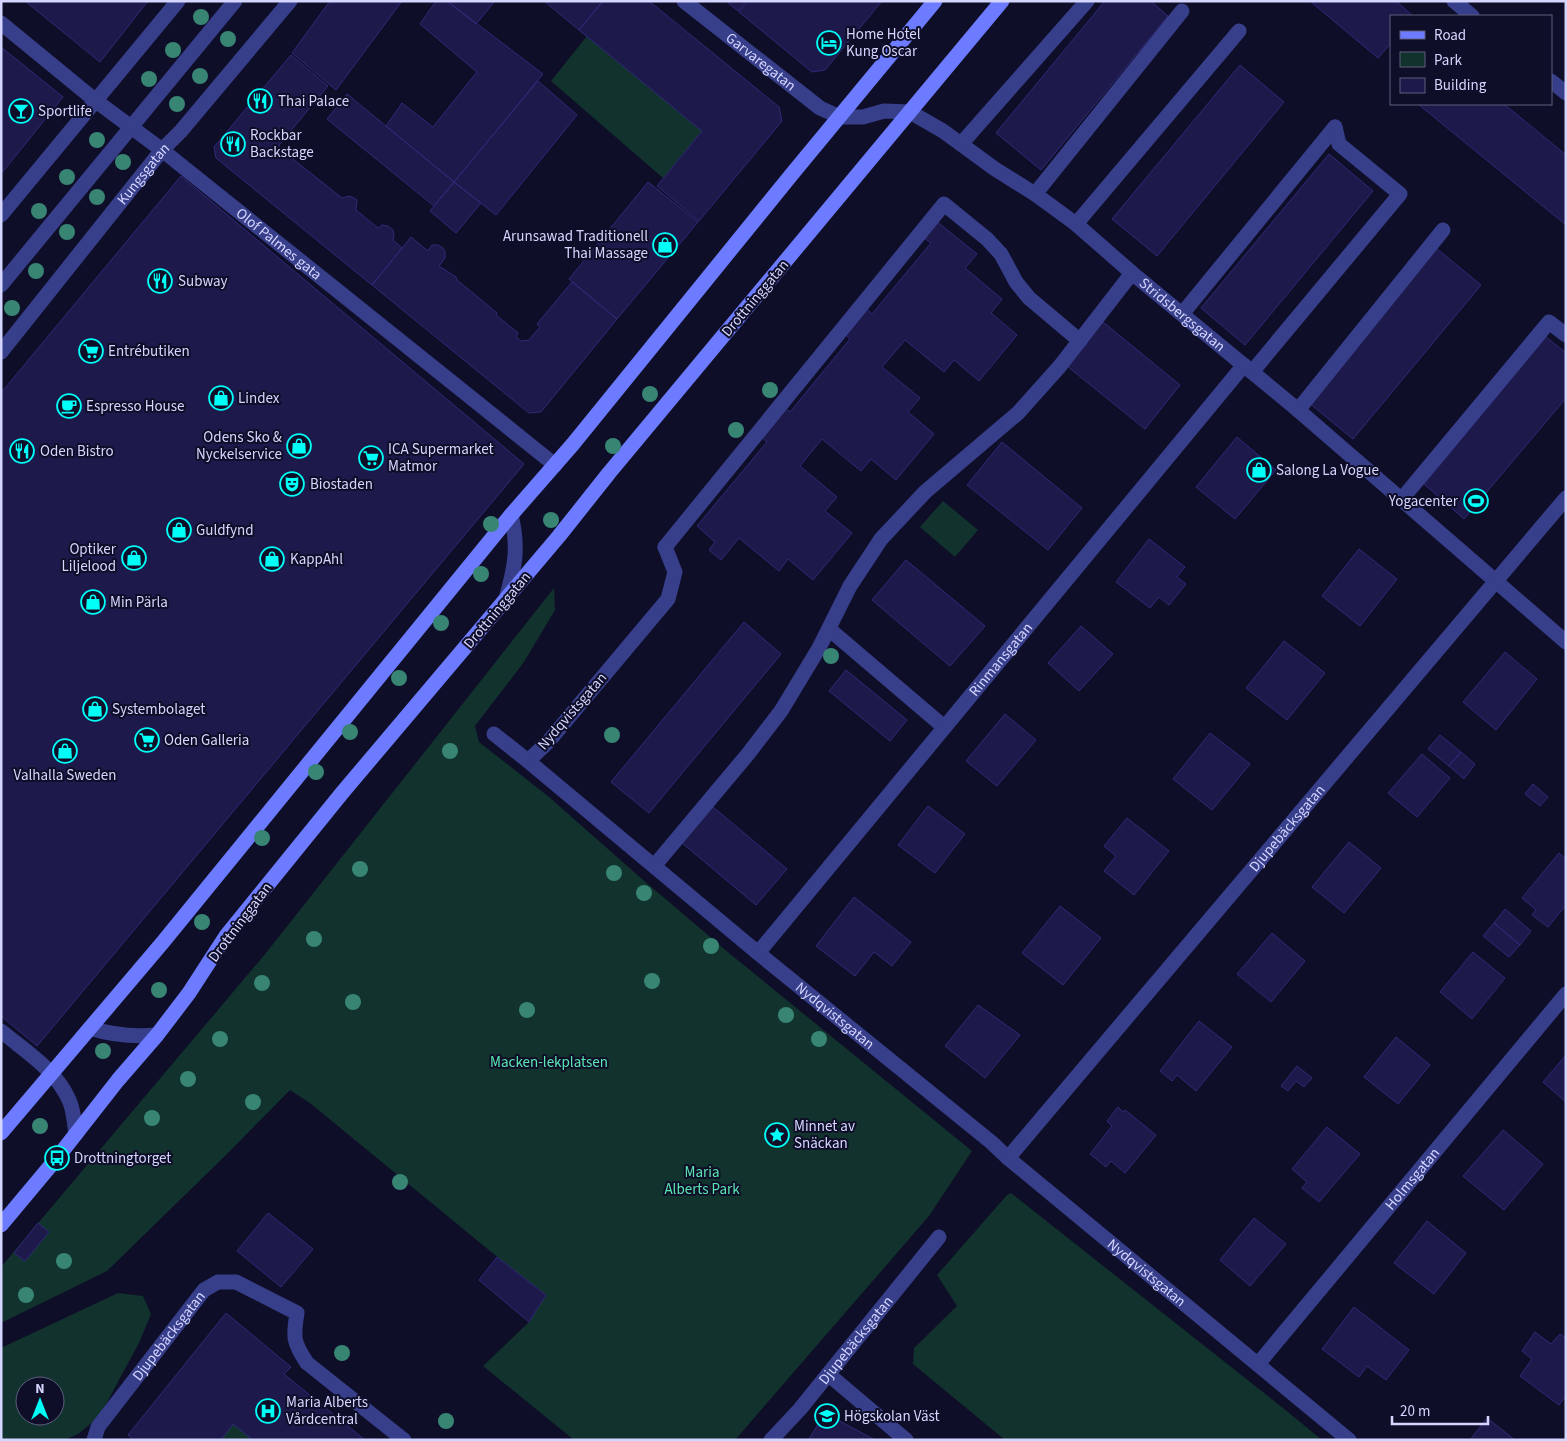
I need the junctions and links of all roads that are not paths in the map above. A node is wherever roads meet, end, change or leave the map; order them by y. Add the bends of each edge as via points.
1 (178, 1) edge
2 (235, 1) edge
3 (290, 1) edge
4 (684, 1) edge
5 (935, 1) edge
6 (1002, 1) edge
7 (1087, 1) edge
8 (1454, 1) edge
9 (1182, 11) dead end
10 (1471, 15) edge
11 (1, 23) edge
12 (1239, 31) dead end
13 (96, 101) junction
14 (910, 112) junction
15 (840, 117) junction
16 (132, 127) junction
17 (961, 144) junction
18 (162, 150) junction
19 (1035, 194) junction
20 (1, 215) edge
21 (1076, 224) junction
22 (1443, 230) dead end
23 (1132, 273) junction
24 (1, 285) edge
25 (1182, 314) junction
26 (1566, 335) edge
27 (1080, 341) junction
28 (1, 352) edge
29 (1248, 368) junction
30 (1298, 410) junction
31 (555, 465) junction
32 (1566, 498) edge
33 (1401, 500) junction
34 (511, 515) junction
35 (1495, 581) junction
36 (506, 599) junction
37 (829, 629) junction
38 (1566, 642) edge
39 (944, 727) junction
40 (494, 734) dead end
41 (528, 761) junction
42 (654, 865) junction
43 (758, 953) junction
44 (1566, 994) edge
45 (90, 1028) junction
46 (1, 1031) edge
47 (157, 1035) junction
48 (52, 1074) junction
49 (1, 1133) edge
50 (76, 1134) junction
51 (1008, 1158) junction
52 (1, 1224) edge
53 (940, 1237) dead end
54 (1258, 1364) junction
55 (828, 1374) junction
56 (94, 1440) edge
57 (404, 1440) edge
58 (771, 1440) edge
59 (906, 1440) edge
60 (1349, 1440) edge

1 - 13 street
2 - 16 street
3 - 18 street, Kungsgatan
4 - 15 street, Garvaregatan via 820,108
5 - 15 street
6 - 14 street, Drottninggatan
7 - 17 street
8 - 10 street
9 - 19 street
11 - 13 street, Olof Palmes gata
12 - 21 street
13 - 16 street, Olof Palmes gata
13 - 20 street
14 - 15 street
14 - 17 street, Stridsbergsgatan
14 - 36 street, Drottninggatan
15 - 31 street
16 - 18 street, Olof Palmes gata
16 - 24 street
17 - 19 street, Stridsbergsgatan
18 - 28 street, Kungsgatan
18 - 31 street, Olof Palmes gata
19 - 21 street, Stridsbergsgatan
21 - 23 street, Stridsbergsgatan
22 - 30 street
23 - 25 street, Stridsbergsgatan
23 - 27 street
25 - 29 street, Stridsbergsgatan
25 - 29 street, Rinmansgatan via 1334,127 1339,144 1400,194
26 - 33 street via 1549,322
27 - 37 street via 1018,413 925,492 881,539 850,586
27 - 41 street, Nydqvistsgatan via 1029,298 1001,254 944,204 665,547 675,572 668,599 548,742
29 - 30 street, Stridsbergsgatan
29 - 39 street, Rinmansgatan
30 - 33 street, Stridsbergsgatan
31 - 34 street
32 - 35 street, Djupebäcksgatan
33 - 35 street, Stridsbergsgatan
34 - 36 street via 516,550
34 - 45 street
35 - 38 street, Stridsbergsgatan
35 - 51 street, Djupebäcksgatan
36 - 47 street, Drottninggatan via 226,936
37 - 39 street
37 - 42 street via 780,711
39 - 43 street, Rinmansgatan
40 - 41 street
41 - 42 street, Nydqvistsgatan
42 - 43 street, Nydqvistsgatan
43 - 51 street, Nydqvistsgatan
44 - 54 street, Holmsgatan
45 - 47 street via 140,1037
45 - 48 street
46 - 48 street
47 - 50 street, Drottninggatan
48 - 49 street
48 - 50 street via 70,1101
50 - 52 street, Drottninggatan
51 - 54 street, Nydqvistsgatan
53 - 55 street, Djupebäcksgatan
54 - 60 street, Nydqvistsgatan
55 - 58 street, Djupebäcksgatan
55 - 59 street
56 - 57 street, Djupebäcksgatan via 98,1427 204,1290 218,1282 236,1282 297,1312 293,1332 297,1349 307,1363

